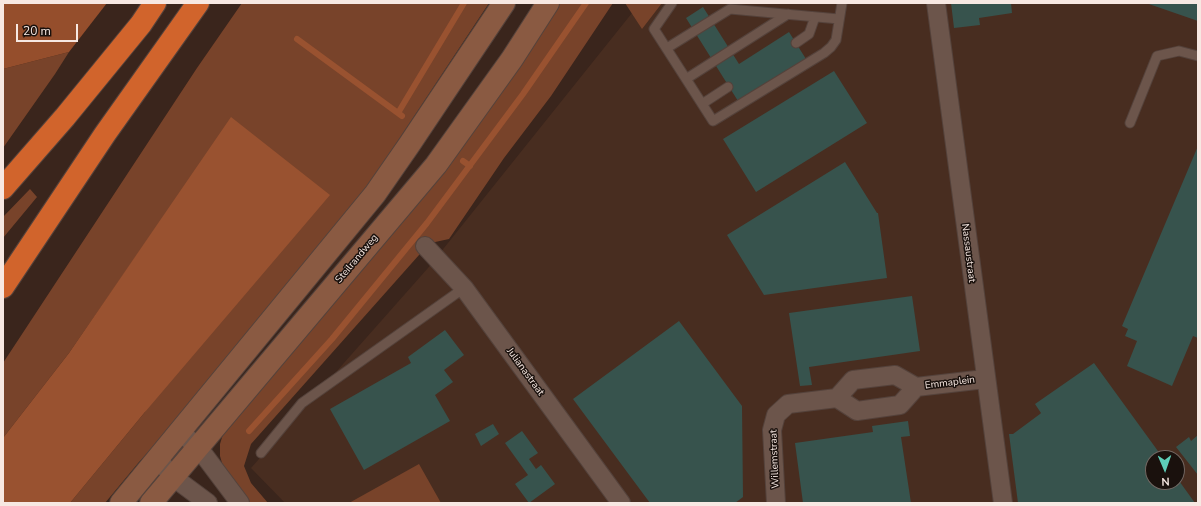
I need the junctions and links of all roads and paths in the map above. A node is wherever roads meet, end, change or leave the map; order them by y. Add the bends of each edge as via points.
1 (155, 3) edge
2 (198, 3) edge
3 (504, 3) edge
4 (548, 3) edge
5 (672, 3) edge
6 (842, 3) edge
7 (936, 3) edge
8 (788, 14) junction
9 (815, 17) junction
10 (839, 19) junction
11 (796, 43) dead end
12 (667, 48) junction
13 (1198, 56) edge
14 (686, 79) junction
15 (728, 87) dead end
16 (702, 104) junction
17 (1130, 123) dead end
18 (3, 188) edge
19 (425, 246) dead end
20 (3, 287) edge
21 (464, 288) junction
22 (985, 379) junction
23 (916, 387) junction
24 (837, 398) junction
25 (180, 432) junction
26 (198, 447) junction
27 (261, 453) dead end
28 (158, 459) junction
29 (173, 477) junction
30 (121, 503) edge
31 (151, 503) edge
32 (208, 503) edge
33 (240, 503) edge
34 (621, 503) edge
35 (776, 503) edge
36 (1002, 503) edge

1 - 18 highway via 141,24 65,117
2 - 20 highway via 105,134
3 - 25 main road via 375,194
4 - 26 main road, Steilrandweg via 512,59 436,165
5 - 12 lane via 654,29
6 - 10 lane
7 - 22 street, Nassaustraat
8 - 9 lane
8 - 12 lane via 730,9
8 - 14 lane
9 - 10 lane
9 - 11 lane via 809,34
10 - 16 lane via 836,40 817,57 713,121
12 - 14 lane
13 - 17 lane via 1180,51 1157,56
14 - 16 lane
15 - 16 lane
19 - 21 street, Julianastraat
21 - 27 lane via 302,403
21 - 34 street, Julianastraat
22 - 23 street, Emmaplein
22 - 36 street, Nassaustraat
23 - 24 street, Emmaplein via 895,375 853,380
23 - 24 street, Emmaplein via 900,405 857,411
24 - 35 street, Willemstraat via 788,404 776,415 772,430
25 - 26 street
25 - 28 main road
26 - 29 main road, Steilrandweg
26 - 33 street
28 - 29 street
28 - 30 main road
29 - 31 main road, Steilrandweg
29 - 32 street

